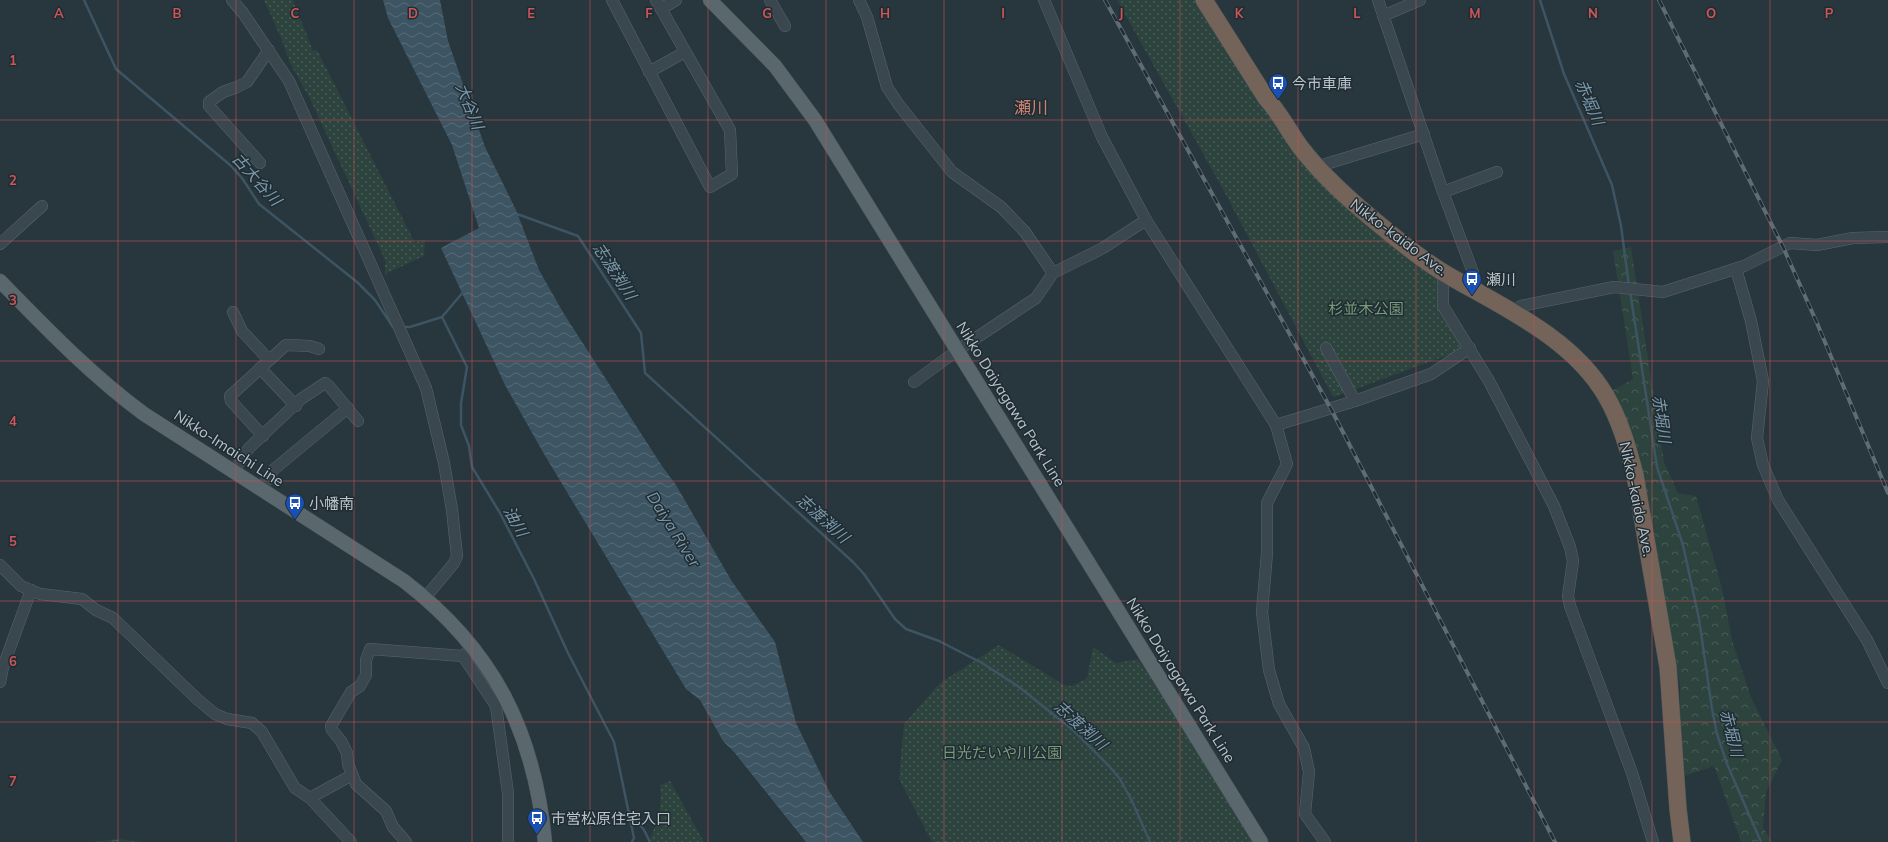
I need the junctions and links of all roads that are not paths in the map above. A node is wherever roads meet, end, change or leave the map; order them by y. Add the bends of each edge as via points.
1 (232, 0) edge
2 (612, 0) edge
3 (676, 0) edge
4 (710, 0) edge
5 (770, 0) edge
6 (859, 0) edge
7 (1044, 0) edge
8 (1204, 0) edge
9 (1378, 0) edge
10 (1420, 0) edge
11 (658, 4) edge
12 (1382, 16) junction
13 (786, 26) dead end
14 (268, 50) junction
15 (685, 52) junction
16 (649, 72) junction
17 (1424, 134) junction
18 (260, 163) dead end
19 (1316, 167) junction
20 (1497, 172) dead end
21 (1443, 192) junction
22 (42, 206) dead end
23 (1146, 220) junction
24 (1888, 237) edge
25 (0, 244) edge
26 (1736, 269) junction
27 (1443, 272) junction
28 (1053, 273) junction
29 (0, 281) edge
30 (1476, 290) junction
31 (1511, 311) junction
32 (233, 312) dead end
33 (1326, 348) dead end
34 (1470, 348) junction
35 (319, 350) dead end
36 (958, 350) junction
37 (269, 360) junction
38 (260, 368) junction
39 (914, 382) dead end
40 (1355, 401) junction
41 (296, 406) junction
42 (348, 408) junction
43 (358, 422) dead end
44 (1276, 425) junction
45 (263, 436) junction
46 (233, 472) junction
47 (260, 489) junction
48 (0, 565) edge
49 (31, 590) junction
50 (425, 598) junction
51 (468, 651) junction
52 (0, 682) edge
53 (1888, 683) edge
54 (352, 775) junction
55 (310, 798) junction
56 (351, 842) edge
57 (406, 842) edge
58 (508, 842) edge
59 (545, 842) edge
60 (1261, 842) edge
61 (1325, 842) edge
62 (1653, 842) edge
63 (1682, 842) edge

1 - 14 street
2 - 16 street
3 - 11 street
4 - 36 main road, Nikko Daiyagawa Park Line via 775,66 815,120
5 - 13 street
6 - 28 street via 867,17 887,86 899,105 952,172 1001,207 1025,232
7 - 23 street via 1102,137
8 - 19 highway, Nikko-kaido Ave. via 1266,98
9 - 12 street
10 - 12 street
11 - 15 street
12 - 17 street
14 - 18 street via 247,82 223,92 209,102 209,106
14 - 50 street via 289,81 426,388 444,463 457,556
15 - 16 street
15 - 16 street via 730,130 732,174 710,187
17 - 19 street
17 - 21 street
19 - 27 highway, Nikko-kaido Ave. via 1385,230
20 - 21 street
21 - 30 street via 1475,278
22 - 25 street
23 - 28 street via 1103,248
23 - 44 street
24 - 26 street via 1853,238 1817,245 1790,243
26 - 31 street via 1663,292 1614,286 1521,306
26 - 53 street via 1751,321 1763,381 1757,438 1763,465 1778,500 1867,640
27 - 30 highway, Nikko-kaido Ave.
27 - 34 street via 1443,306
28 - 36 street via 1036,298
29 - 46 main road, Nikko-Imaichi Line via 103,382 144,414
30 - 31 highway, Nikko-kaido Ave.
31 - 63 highway, Nikko-kaido Ave. via 1554,339 1588,372 1605,394 1628,448 1668,667
32 - 37 street via 242,331
33 - 40 street
34 - 40 street via 1431,374
34 - 62 street via 1554,506 1570,547 1573,561 1568,596 1570,606 1632,773
35 - 37 street via 310,346 286,345
36 - 39 street
36 - 60 main road, Nikko Daiyagawa Park Line
37 - 38 street
38 - 41 street
38 - 45 street via 230,396
40 - 44 street
41 - 42 street via 325,383
41 - 45 street
42 - 43 street
42 - 47 street via 273,470
44 - 61 street via 1287,464 1267,504 1267,553 1262,612 1270,670 1279,704 1304,748 1309,772 1305,814
45 - 46 street via 249,448
46 - 47 main road, Nikko-Imaichi Line
47 - 50 main road, Nikko-Imaichi Line via 379,565
48 - 49 street via 21,586
49 - 52 street
49 - 55 street via 40,594 82,600 113,618 215,714 252,724 262,732 295,788
50 - 51 main road, Nikko-Imaichi Line via 448,619
51 - 54 street via 370,649 366,660 366,674 360,686 351,692 331,726 347,753
51 - 58 street via 496,706 508,793
51 - 59 main road, Nikko-Imaichi Line via 494,677 519,724 541,803
54 - 55 street
54 - 57 street via 356,784 386,811 392,826
55 - 56 street

